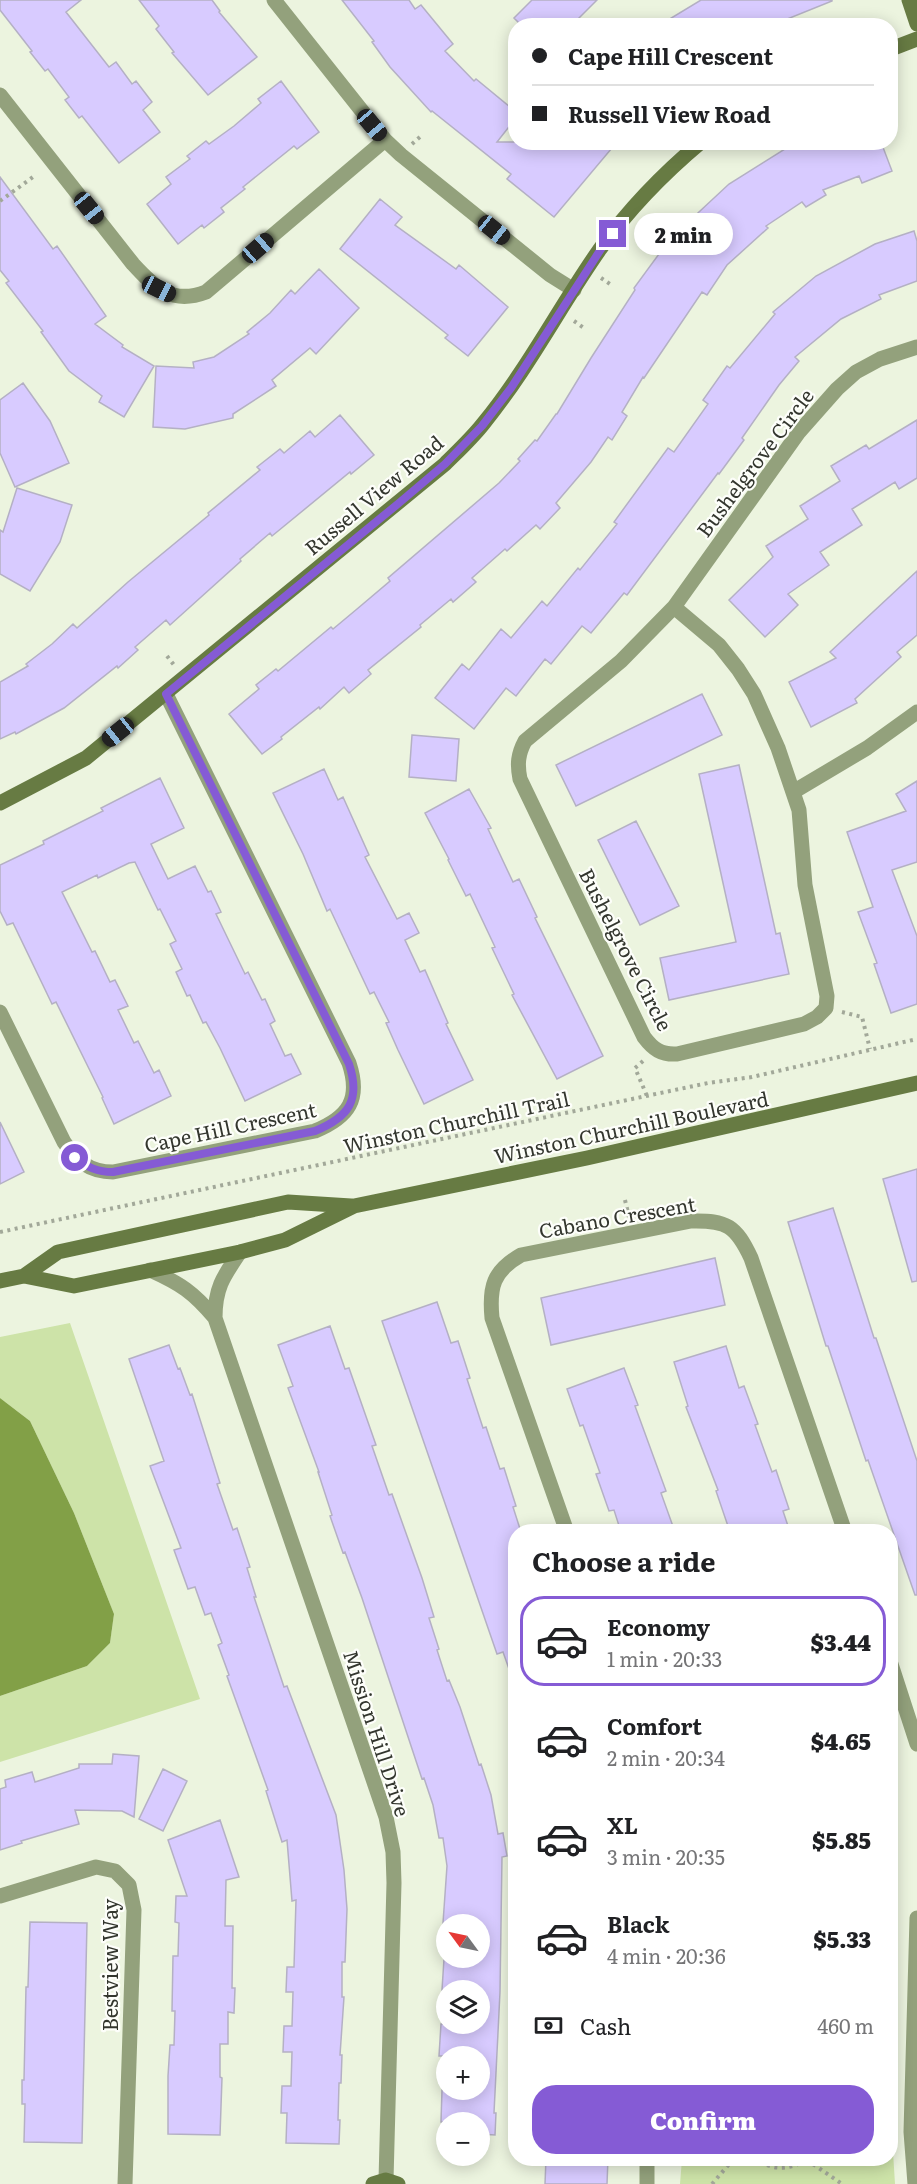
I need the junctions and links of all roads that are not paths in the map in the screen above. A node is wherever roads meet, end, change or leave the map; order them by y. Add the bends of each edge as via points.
1 (274, 0) edge
2 (909, 0) edge
3 (917, 24) edge
4 (917, 39) edge
5 (898, 46) edge
6 (0, 96) edge
7 (385, 140) junction
8 (691, 150) edge
9 (574, 290) junction
10 (917, 347) edge
11 (674, 607) junction
12 (166, 694) junction
13 (917, 712) edge
14 (794, 792) junction
15 (0, 803) edge
16 (0, 1012) edge
17 (917, 1083) edge
18 (354, 1206) junction
19 (240, 1252) junction
20 (150, 1270) junction
21 (24, 1276) junction
22 (0, 1281) edge
23 (215, 1318) junction
24 (564, 1524) edge
25 (842, 1524) edge
26 (898, 1685) edge
27 (917, 1743) edge
28 (0, 1896) edge
29 (917, 1918) edge
30 (647, 2166) edge
31 (386, 2183) edge
32 (125, 2184) edge
33 (646, 2184) edge
34 (915, 2184) edge

1 - 7 street
2 - 3 main road
4 - 5 main road
6 - 7 street via 133,264 159,289 175,297 191,298 206,292
7 - 9 street via 550,275
8 - 9 main road, Russell View Road via 636,204
9 - 12 main road, Russell View Road via 511,388 452,456
10 - 11 street, Bushelgrove Circle via 880,359 856,372 837,389 800,432
11 - 14 street via 719,645 738,669 754,694
11 - 14 street, Bushelgrove Circle via 621,661 525,741 518,766 520,779 639,1026 656,1051 677,1054 804,1024 826,1008 826,985 805,885
12 - 15 main road, Russell View Road via 86,758
12 - 16 street, Cape Hill Crescent via 349,1064 355,1081 353,1098 331,1125 315,1131 100,1172 75,1158 64,1142
13 - 14 street
17 - 18 main road, Winston Churchill Boulevard
18 - 19 main road, Winston Churchill Boulevard via 285,1240
18 - 21 main road, Winston Churchill Boulevard via 288,1202 58,1252
19 - 20 main road, Winston Churchill Boulevard
19 - 23 street, Mission Hill Drive via 218,1287
20 - 21 main road, Winston Churchill Boulevard via 74,1286
20 - 23 street, Mission Hill Drive via 192,1293
21 - 22 main road, Winston Churchill Boulevard
23 - 31 street, Mission Hill Drive via 392,1843
24 - 25 street, Cabano Crescent via 492,1318 490,1299 496,1279 508,1263 521,1255 707,1220 741,1236 751,1258
26 - 27 street
28 - 32 street, Bestview Way via 96,1867 115,1871 129,1885 134,1910
29 - 34 street via 911,2132
30 - 33 street

